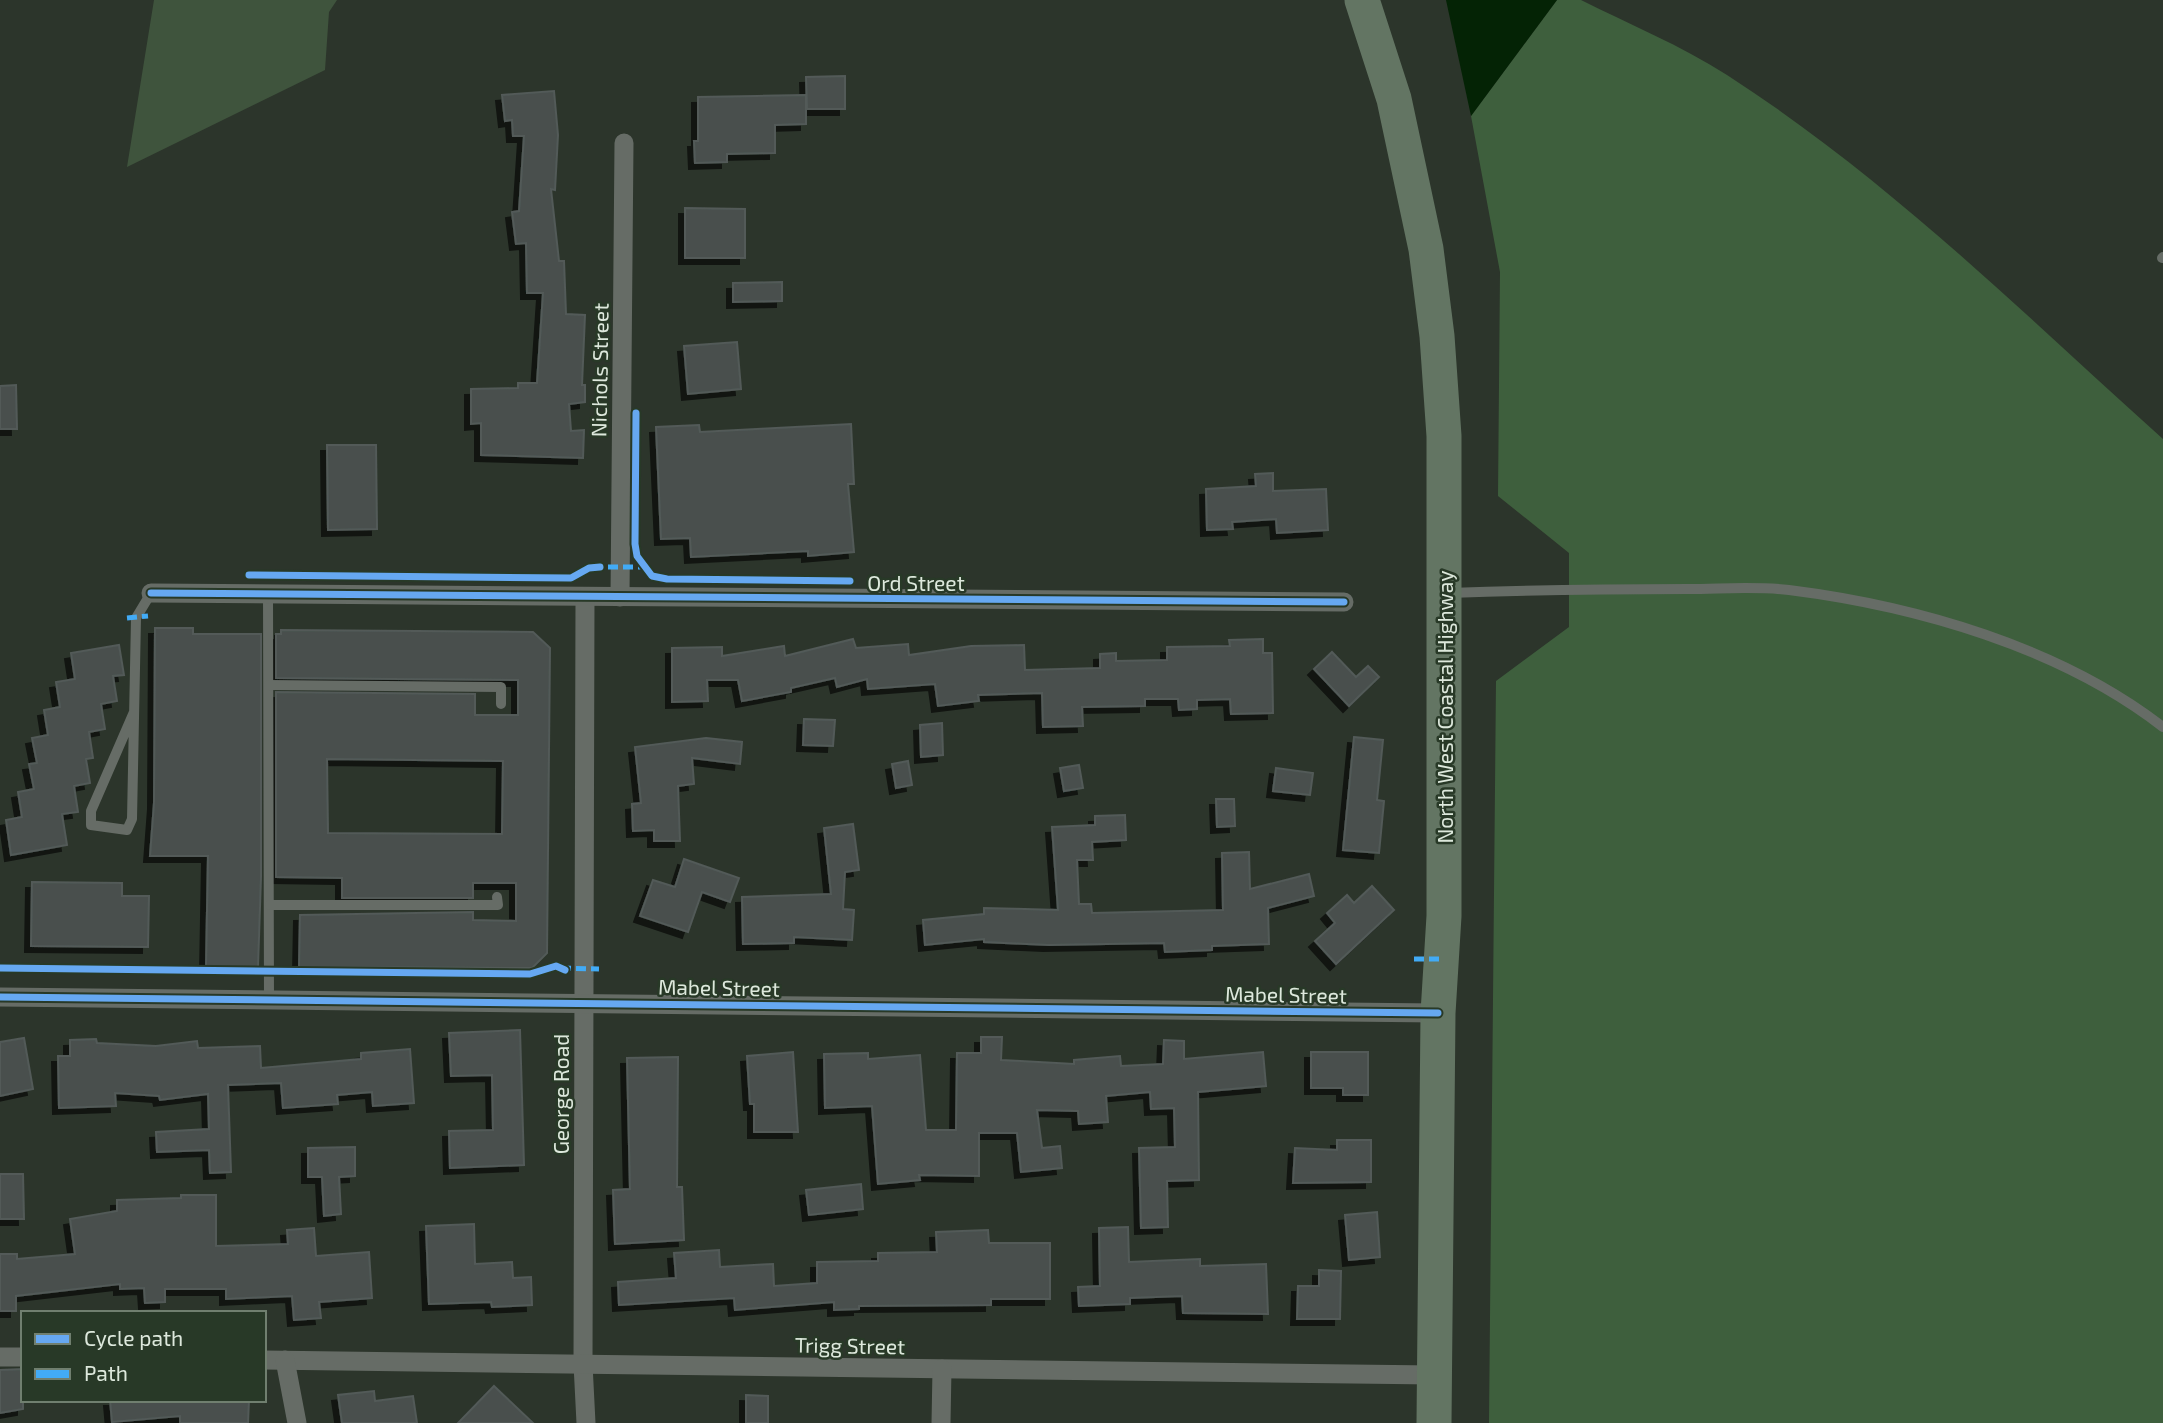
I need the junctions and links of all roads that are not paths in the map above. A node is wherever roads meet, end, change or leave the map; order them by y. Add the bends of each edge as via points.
1 (1362, 0) edge
2 (624, 143) dead end
3 (151, 593) joint
4 (1445, 593) junction
5 (268, 594) junction
6 (585, 597) junction
7 (620, 597) junction
8 (1344, 603) dead end
9 (269, 685) junction
10 (501, 705) dead end
11 (134, 712) junction
12 (2163, 727) edge
13 (497, 897) dead end
14 (270, 905) junction
15 (0, 997) edge
16 (269, 1000) junction
17 (583, 1003) junction
18 (1438, 1013) junction
19 (0, 1357) edge
20 (21, 1357) edge
21 (266, 1360) edge
22 (285, 1360) junction
23 (583, 1364) junction
24 (942, 1369) junction
25 (1434, 1375) junction
26 (297, 1423) edge
27 (586, 1423) edge
28 (941, 1423) edge
29 (1434, 1423) edge

1 - 4 highway, North West Coastal Highway via 1394,99 1426,248 1444,436
2 - 7 street, Nichols Street
3 - 5 street, Ord Street
3 - 11 lane via 136,618
4 - 12 lane via 1786,589 1910,610 2065,665
4 - 18 highway, North West Coastal Highway via 1444,916
5 - 6 street, Ord Street
5 - 9 lane
6 - 7 street, Ord Street
6 - 17 street, George Road
7 - 8 street, Ord Street
9 - 10 lane via 501,687
9 - 14 lane
11 - 11 lane via 132,820 127,830 91,825 92,811
13 - 14 lane via 498,905
14 - 16 lane
15 - 16 street, Mabel Street
16 - 17 street, Mabel Street
17 - 18 street, Mabel Street
17 - 23 street, George Road
18 - 25 highway, North West Coastal Highway
19 - 20 street
21 - 22 street, Trigg Street
22 - 23 street, Trigg Street
22 - 26 street
23 - 24 street, Trigg Street
23 - 27 street, George Road
24 - 25 street, Trigg Street
24 - 28 street
25 - 29 highway, North West Coastal Highway

